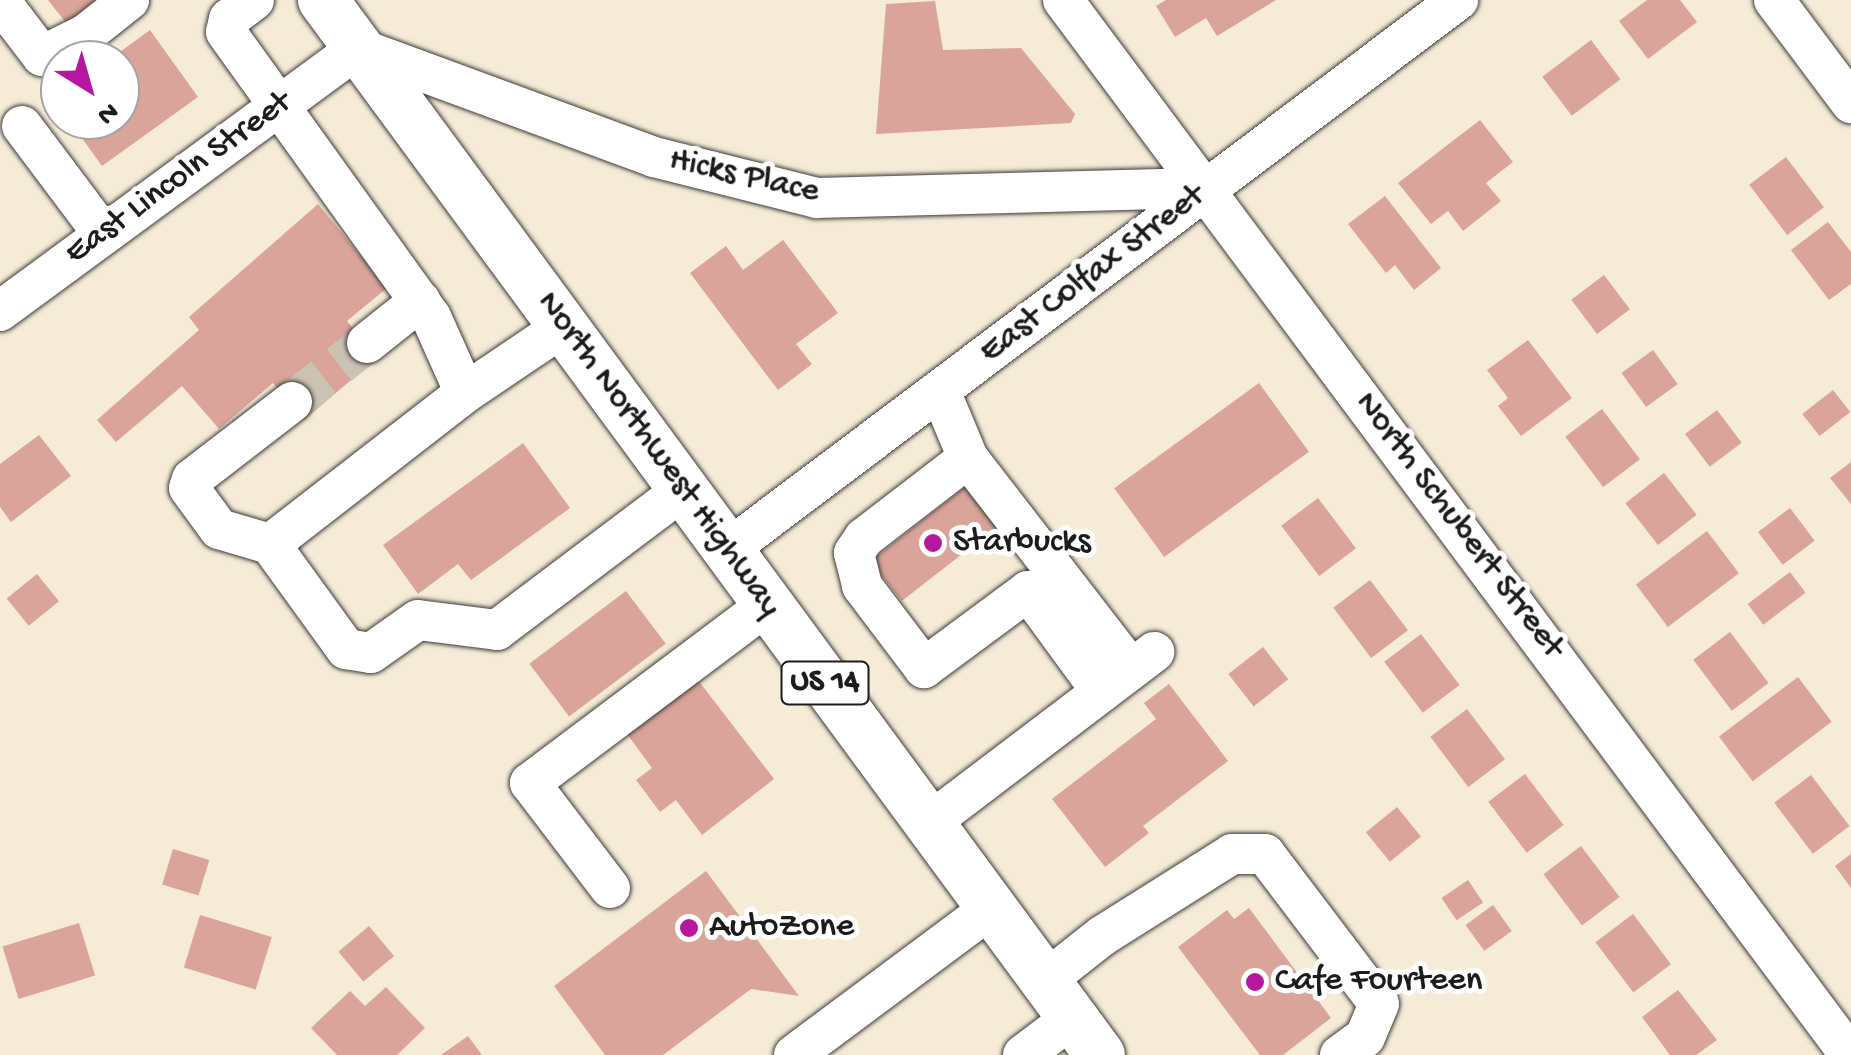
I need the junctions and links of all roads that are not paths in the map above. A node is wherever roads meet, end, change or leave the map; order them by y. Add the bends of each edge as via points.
1 (129, 0) edge
2 (254, 0) edge
3 (323, 0) edge
4 (1063, 0) edge
5 (1458, 0) edge
6 (1774, 0) edge
7 (0, 2) edge
8 (358, 48) junction
9 (1851, 103) edge
10 (278, 107) junction
11 (22, 126) dead end
12 (1208, 188) junction
13 (103, 234) junction
14 (420, 302) junction
15 (0, 311) edge
16 (563, 327) junction
17 (367, 344) tunnel mouth
18 (940, 390) junction
19 (465, 393) junction
20 (292, 402) tunnel mouth
21 (968, 458) junction
22 (683, 490) junction
23 (270, 544) junction
24 (727, 550) junction
25 (767, 604) junction
26 (1129, 671) junction
27 (929, 824) junction
28 (610, 888) dead end
29 (991, 908) junction
30 (1072, 1018) edge
31 (794, 1055) edge
32 (1022, 1055) edge
33 (1340, 1055) edge
34 (1850, 1055) edge

1 - 7 street via 86,34 42,56
2 - 10 street via 228,19 226,32
3 - 8 main road, North Northwest Highway / US 14
4 - 12 street, North Schubert Street
5 - 12 street, East Colfax Street
6 - 9 street
8 - 10 street, East Lincoln Street
8 - 12 street, Hicks Place via 654,157 818,198
8 - 16 main road, North Northwest Highway / US 14
10 - 13 street, East Lincoln Street
10 - 14 street
11 - 13 street
12 - 18 street, East Colfax Street
12 - 34 street, North Schubert Street
13 - 15 street, East Lincoln Street
14 - 17 street
14 - 19 street
16 - 19 street
16 - 22 main road, North Northwest Highway / US 14
18 - 21 street
18 - 24 street, East Colfax Street
19 - 23 street
20 - 23 street via 192,478 190,488 219,528
21 - 26 street
21 - 26 street via 884,520 854,553 862,586 924,668 1028,591
22 - 23 street via 497,630 418,620 371,653 346,649
22 - 24 main road, North Northwest Highway / US 14
24 - 25 main road, North Northwest Highway / US 14
25 - 27 main road, North Northwest Highway / US 14
25 - 28 street via 530,783
26 - 27 street
27 - 29 main road, North Northwest Highway / US 14
29 - 30 main road, North Northwest Highway / US 14
29 - 31 street
30 - 32 street
30 - 33 street via 1102,936 1232,854 1265,854 1379,1004 1366,1037

